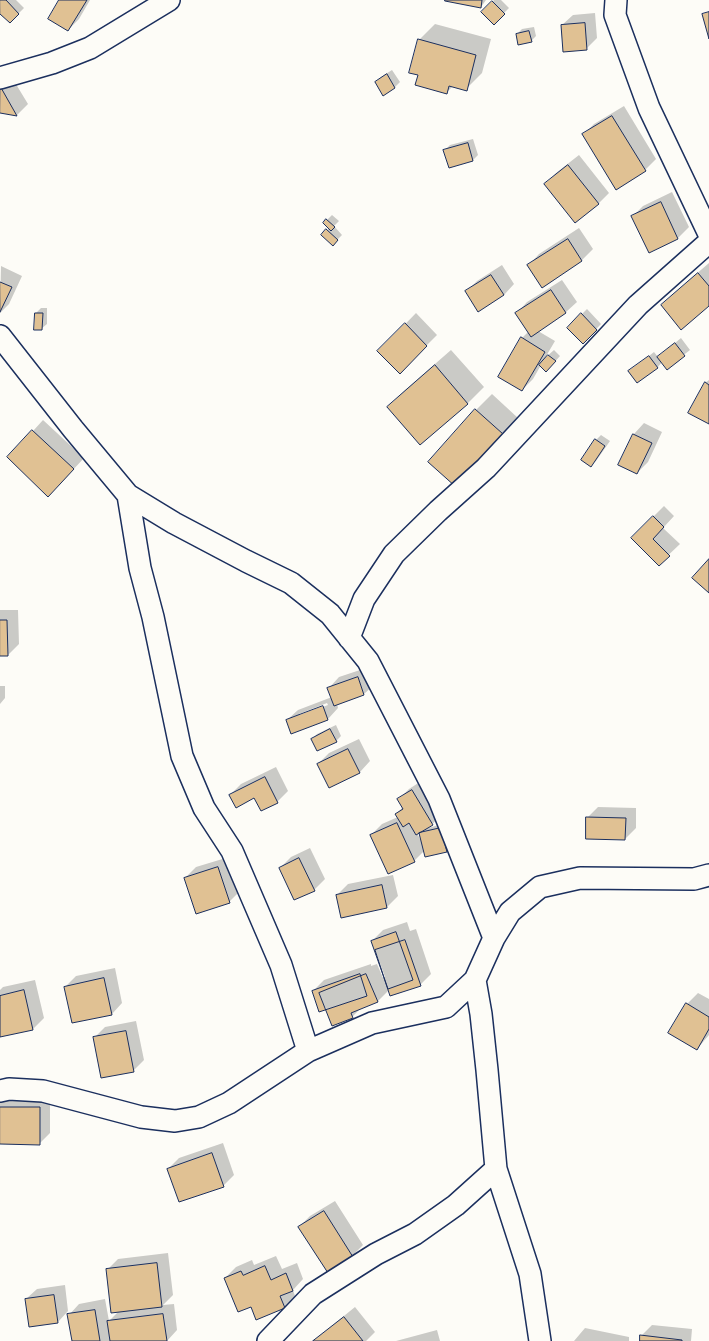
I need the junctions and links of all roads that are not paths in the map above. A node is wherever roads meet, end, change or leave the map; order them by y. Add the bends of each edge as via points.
1 (169, 0) edge
2 (616, 0) edge
3 (0, 78) edge
4 (709, 234) edge
5 (709, 242) edge
6 (0, 336) edge
7 (128, 495) junction
8 (349, 638) junction
9 (709, 875) edge
10 (494, 938) junction
11 (475, 980) junction
12 (308, 1051) junction
13 (0, 1091) edge
14 (496, 1169) junction
15 (268, 1341) edge
16 (540, 1341) edge

1 - 3 street via 90,48 52,63
2 - 4 street via 615,15 649,108
5 - 8 street via 638,305 486,468 394,554 364,599
6 - 7 street
7 - 8 street via 174,523 291,583 330,614
7 - 12 street via 140,568 153,617 182,756 204,808 232,851 278,958
8 - 10 street via 368,661 439,800
9 - 10 street via 694,879 580,878 540,887 510,912
10 - 11 street
11 - 12 street via 446,1007 372,1023
11 - 14 street via 481,1014
12 - 13 street via 229,1103 199,1117 175,1121 141,1117 43,1091
14 - 15 street via 456,1205 415,1234 376,1254 313,1294
14 - 16 street via 530,1274

